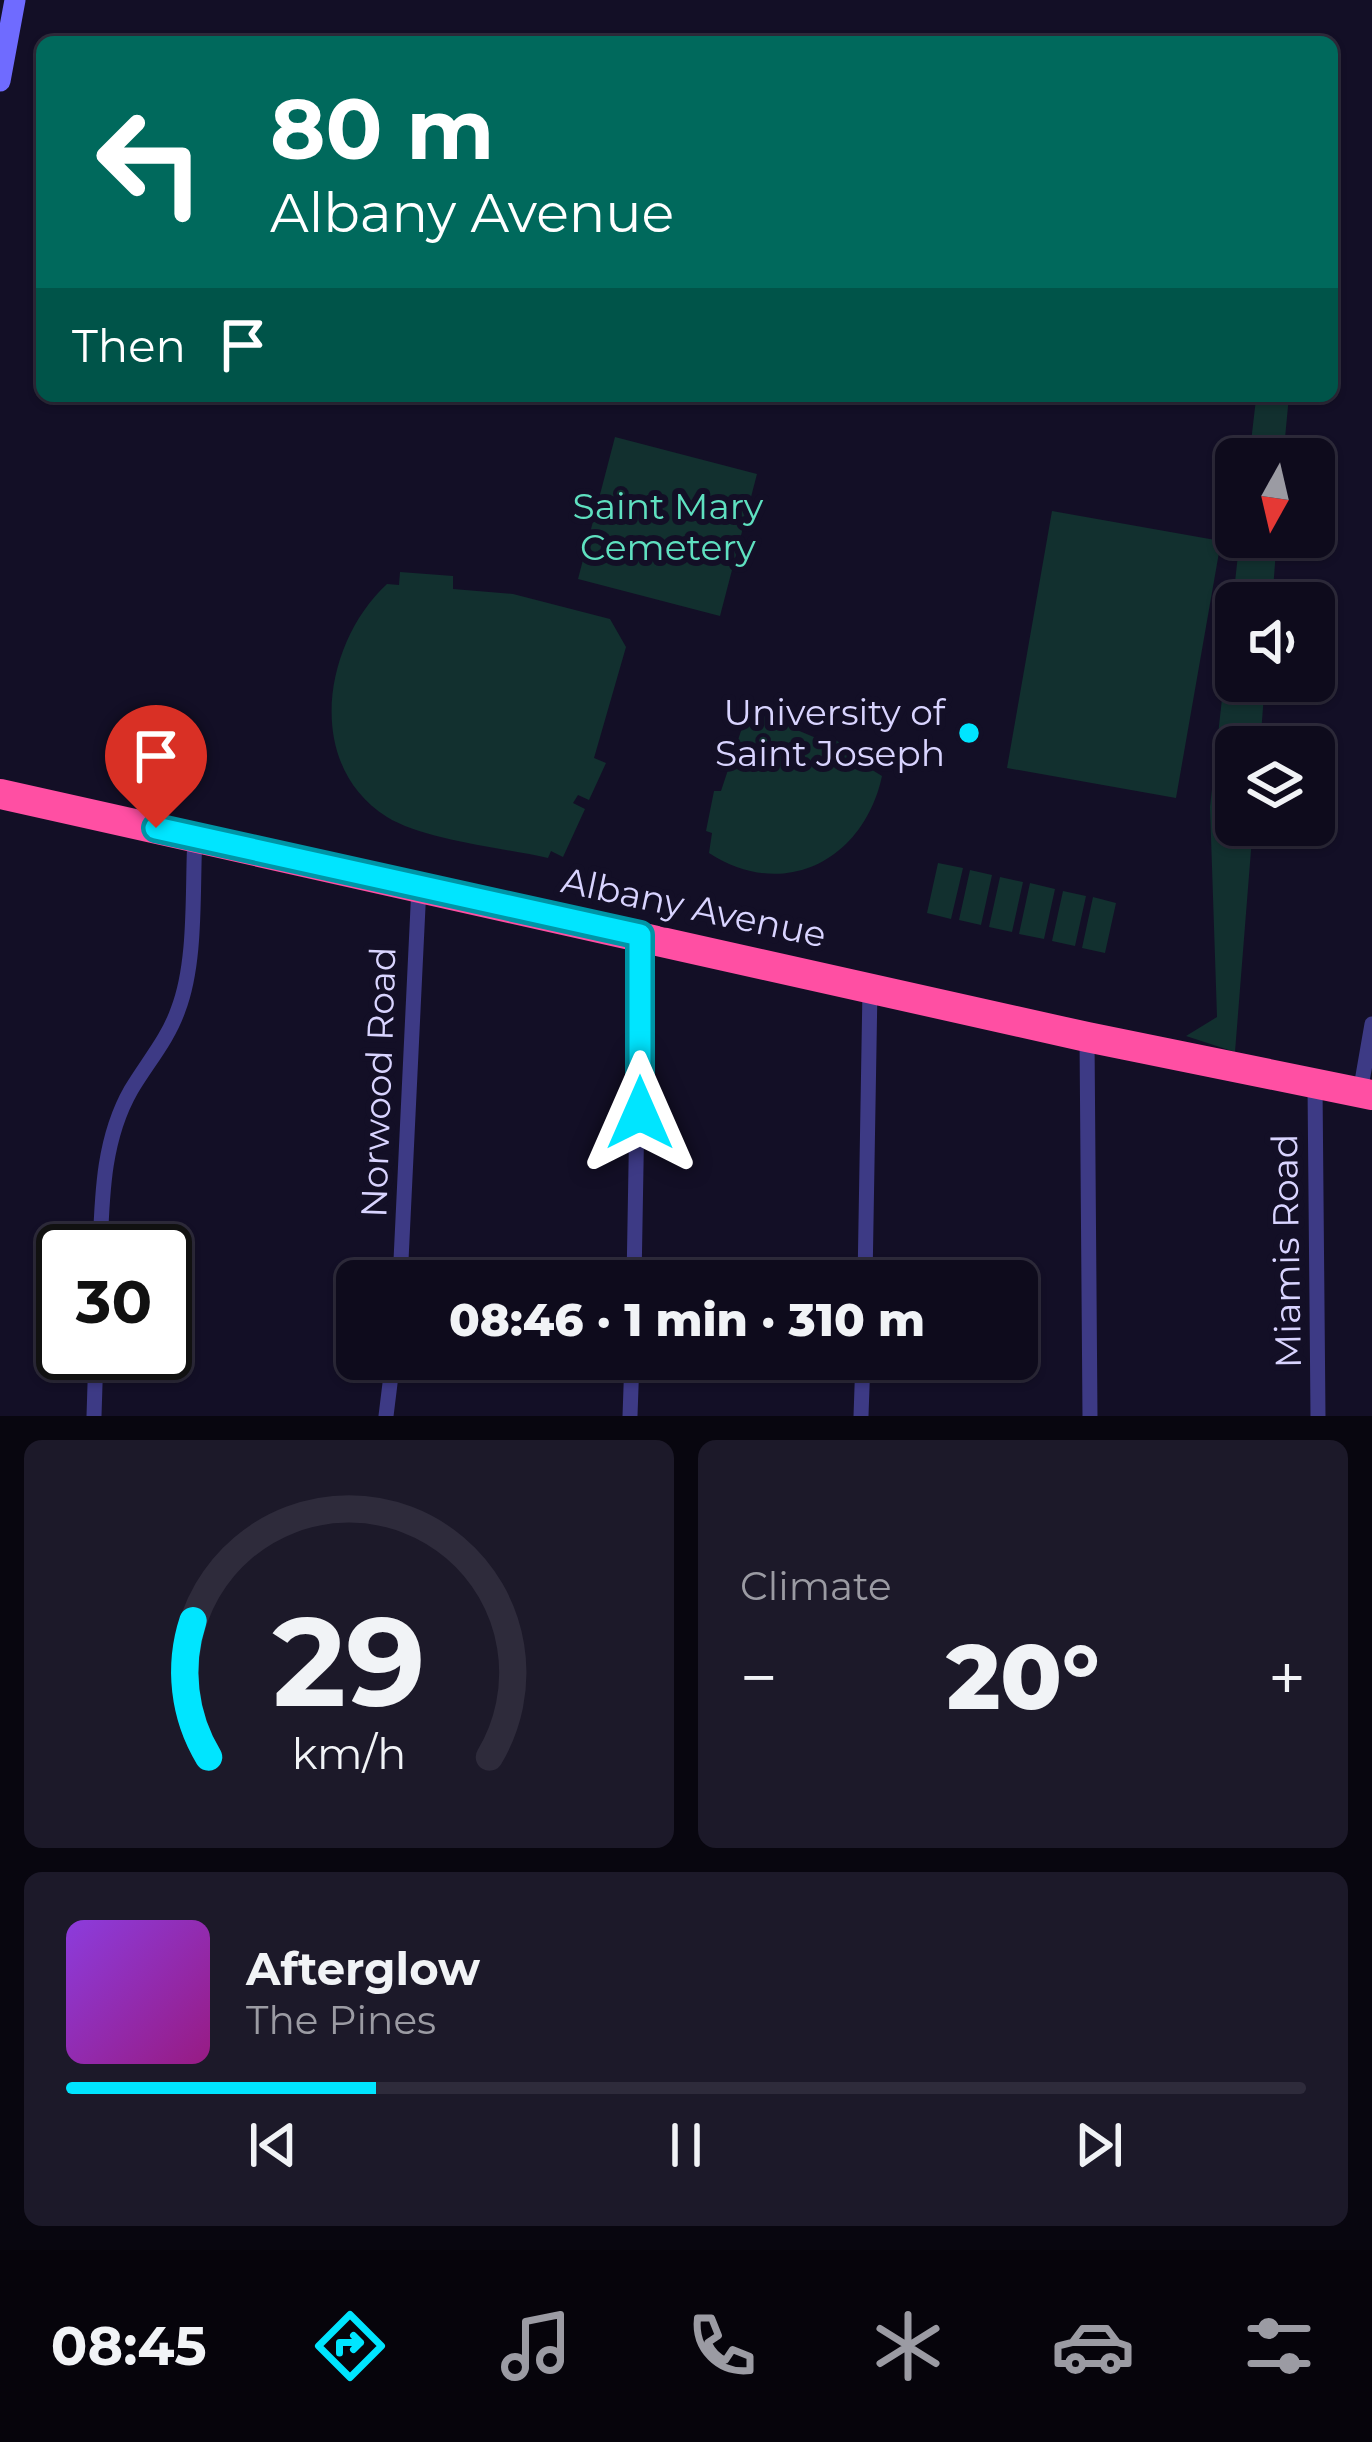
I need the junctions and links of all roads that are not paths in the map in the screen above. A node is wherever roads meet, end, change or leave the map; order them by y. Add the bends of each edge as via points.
1 (15, 0) edge
2 (0, 81) edge
3 (0, 794) edge
4 (195, 836) junction
5 (419, 886) junction
6 (640, 935) junction
7 (870, 986) junction
8 (1372, 1024) edge
9 (1087, 1037) junction
10 (1315, 1085) junction
11 (1366, 1094) edge
12 (102, 1224) edge
13 (401, 1260) edge
14 (634, 1260) edge
15 (866, 1260) edge
16 (95, 1380) edge
17 (390, 1380) edge
18 (631, 1380) edge
19 (862, 1380) edge
20 (94, 1416) edge
21 (386, 1416) edge
22 (630, 1416) edge
23 (861, 1416) edge
24 (1090, 1416) edge
25 (1318, 1416) edge

1 - 2 street
3 - 4 highway, Albany Avenue
4 - 5 highway, Albany Avenue
4 - 12 street via 184,993 115,1127
5 - 6 highway, Albany Avenue
5 - 13 street, Norwood Road
6 - 7 highway, Albany Avenue
6 - 14 street
7 - 9 highway, Albany Avenue
7 - 15 street
8 - 11 street
9 - 10 highway, Albany Avenue
9 - 24 street
10 - 11 highway, Albany Avenue
10 - 25 street, Miamis Road
16 - 20 street
17 - 21 street
18 - 22 street
19 - 23 street

